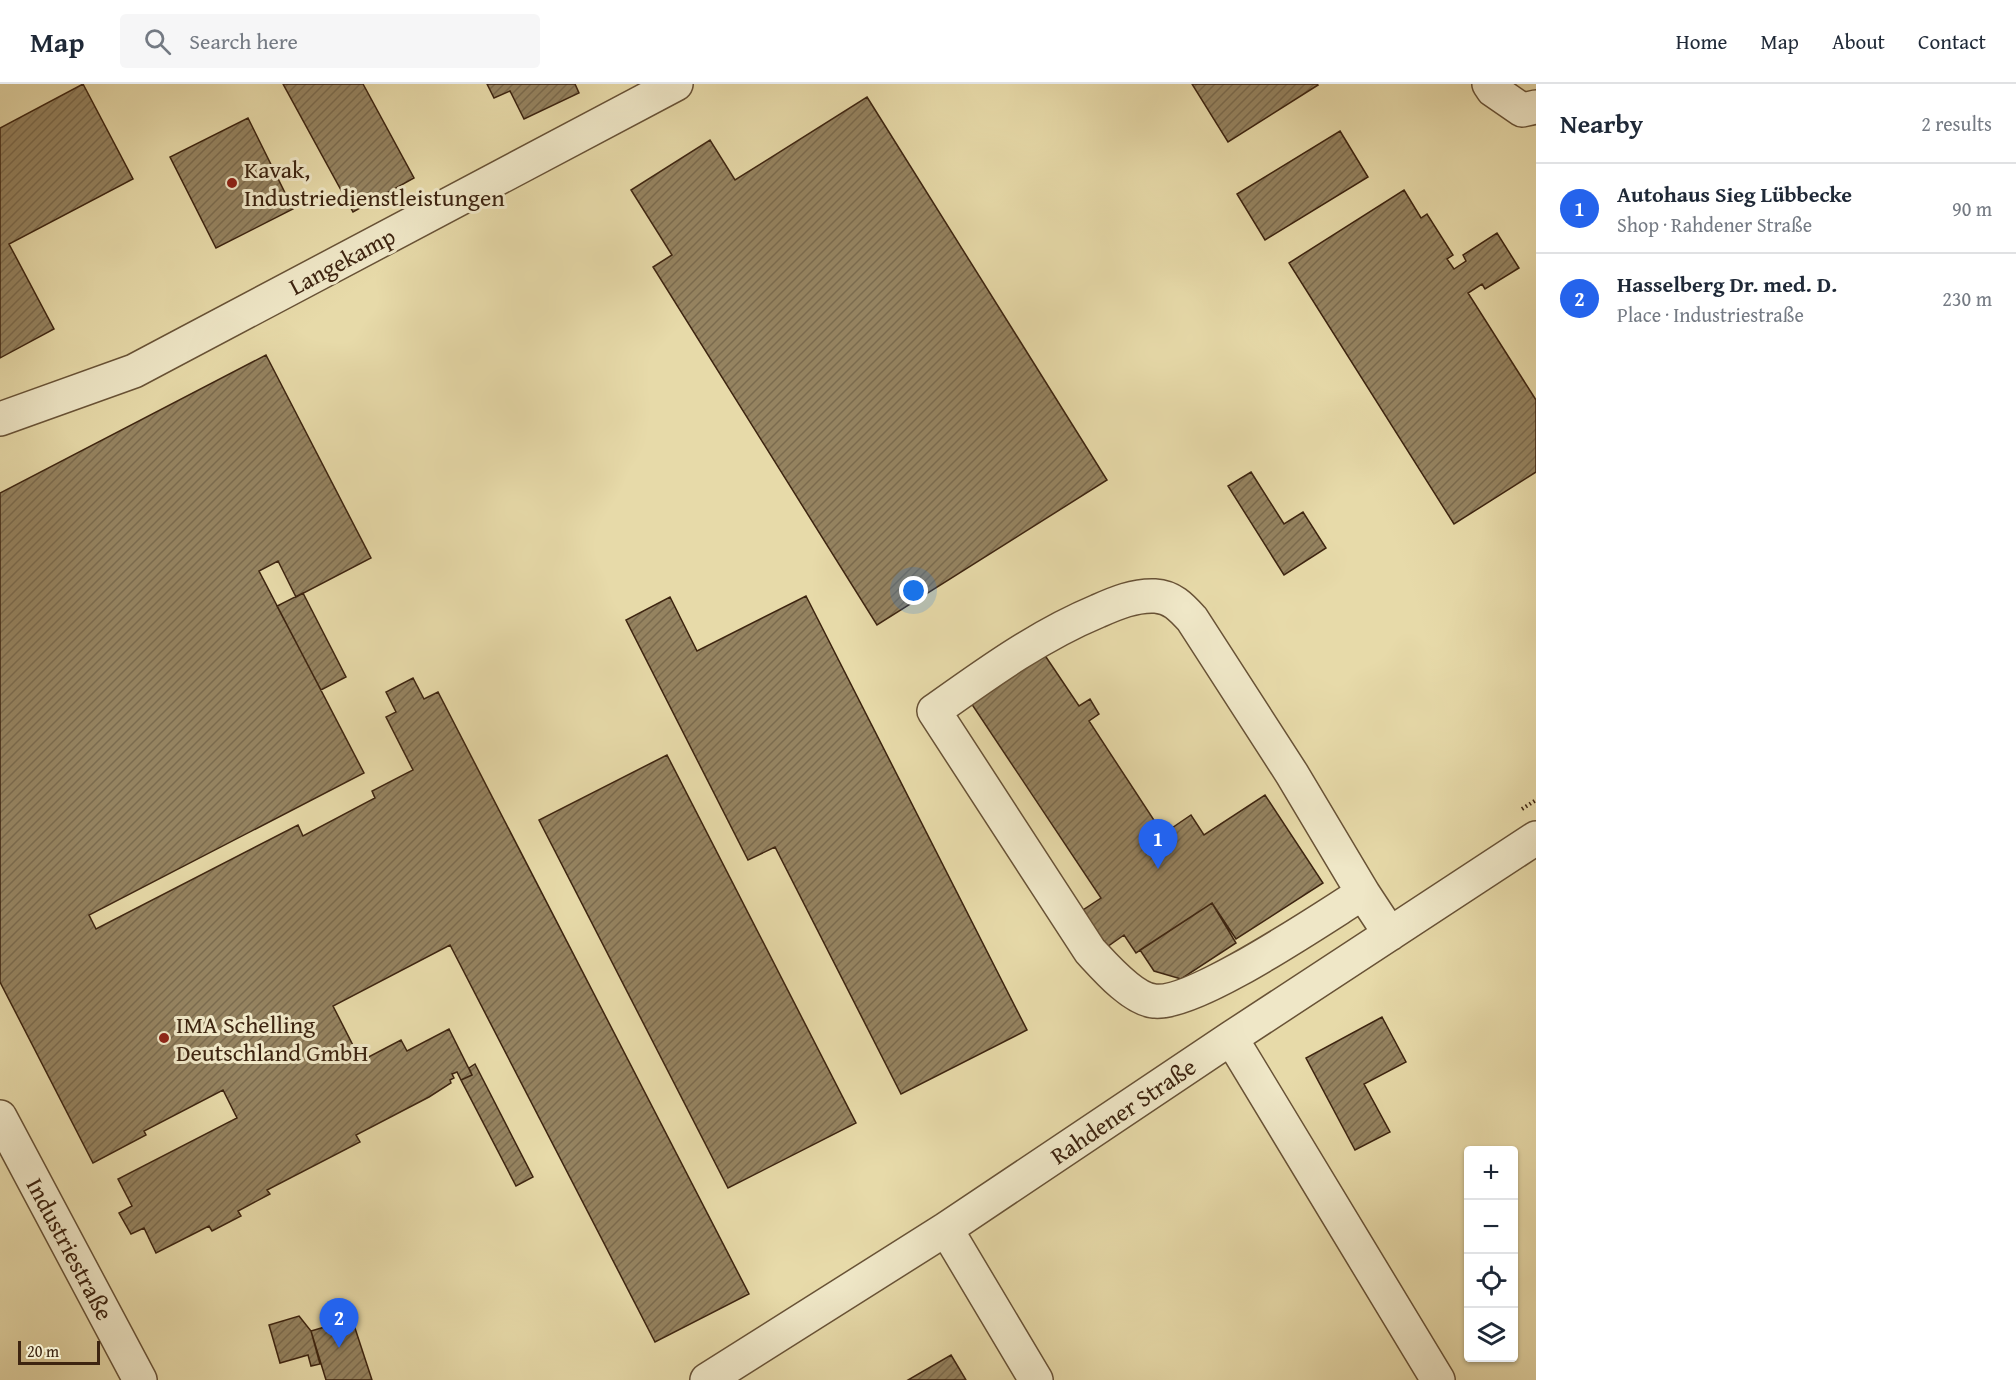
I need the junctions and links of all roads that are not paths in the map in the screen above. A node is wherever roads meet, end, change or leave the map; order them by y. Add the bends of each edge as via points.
1 (676, 84) edge
2 (1490, 84) edge
3 (1536, 107) edge
4 (0, 419) edge
5 (1536, 838) edge
6 (1363, 893) junction
7 (1390, 934) junction
8 (1231, 1038) junction
9 (0, 1117) edge
10 (946, 1230) junction
11 (118, 1341) junction
12 (125, 1380) edge
13 (140, 1380) edge
14 (707, 1380) edge
15 (1036, 1380) edge
16 (1438, 1380) edge

1 - 4 street, Langekamp via 134,371
2 - 3 street via 1522,110
5 - 7 street, Rahdener Straße
6 - 6 street via 1292,774 1192,619 1176,601 1155,596 1125,600 1080,619 1010,657 934,711 1090,951 1131,991 1153,1002 1176,999 1247,965
6 - 7 street
7 - 8 street, Rahdener Straße
8 - 10 street, Rahdener Straße
8 - 16 street
9 - 11 street, Industriestraße
10 - 14 street, Rahdener Straße
10 - 15 street
11 - 12 street
11 - 13 street, Industriestraße

